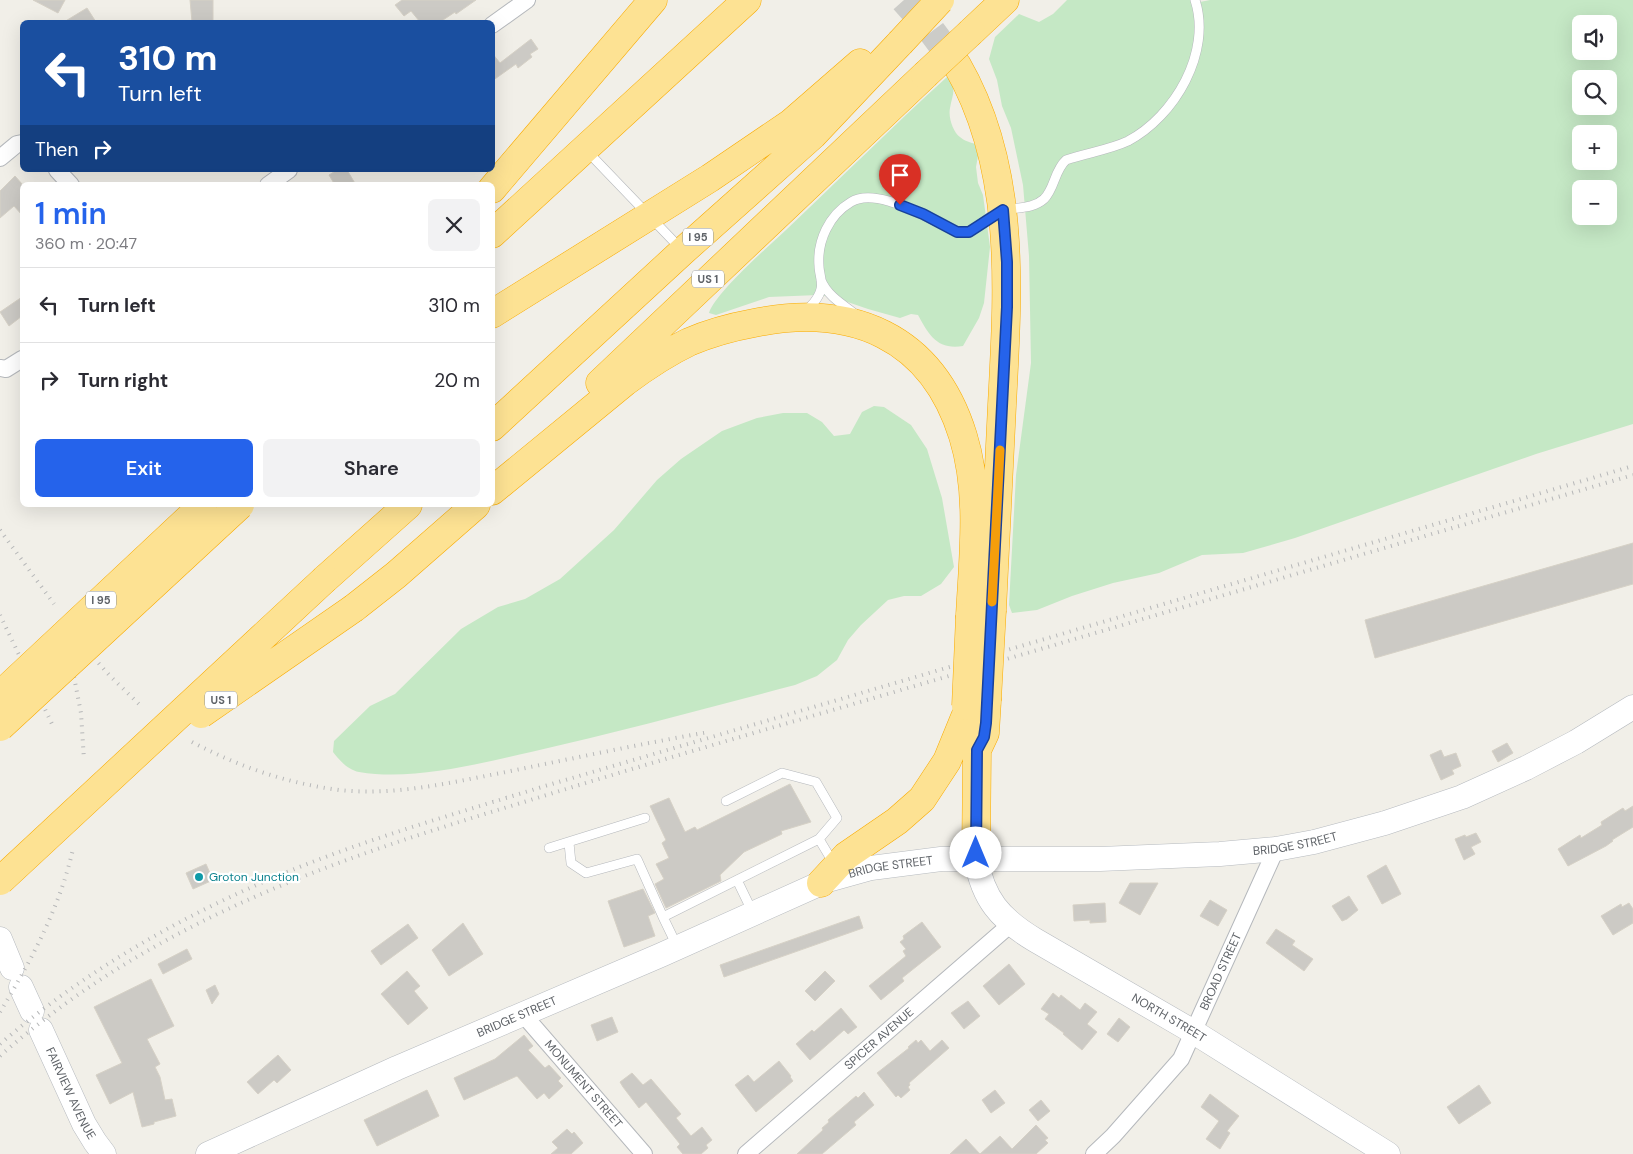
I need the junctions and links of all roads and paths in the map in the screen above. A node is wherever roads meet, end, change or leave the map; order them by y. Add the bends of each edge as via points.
1 (527, 0) edge
2 (653, 0) edge
3 (747, 0) edge
4 (1006, 0) edge
5 (1195, 0) edge
6 (935, 5) edge
7 (495, 23) edge
8 (896, 39) junction
9 (957, 65) tunnel mouth
10 (20, 143) edge
11 (585, 149) junction
12 (0, 158) edge
13 (59, 172) edge
14 (286, 172) edge
15 (68, 182) edge
16 (272, 182) edge
17 (495, 185) edge
18 (1003, 210) junction
19 (650, 216) junction
20 (495, 231) edge
21 (683, 251) junction
22 (820, 277) junction
23 (495, 312) edge
24 (796, 317) junction
25 (877, 331) junction
26 (20, 361) edge
27 (1, 368) edge
28 (495, 424) edge
29 (495, 482) edge
30 (495, 489) edge
31 (201, 507) edge
32 (238, 507) edge
33 (406, 507) edge
34 (470, 507) edge
35 (474, 507) edge
36 (437, 538) junction
37 (981, 613) junction
38 (0, 695) edge
39 (1633, 706) edge
40 (973, 708) junction
41 (0, 727) edge
42 (91, 796) junction
43 (726, 801) dead end
44 (644, 818) dead end
45 (819, 839) junction
46 (569, 843) junction
47 (548, 848) dead end
48 (1276, 849) junction
49 (976, 859) junction
50 (828, 875) junction
51 (738, 880) junction
52 (0, 881) edge
53 (753, 913) junction
54 (663, 917) junction
55 (1011, 924) junction
56 (0, 939) edge
57 (677, 947) junction
58 (522, 1013) junction
59 (1192, 1031) junction
60 (215, 1153) edge
61 (104, 1154) edge
62 (644, 1154) edge
63 (746, 1154) edge
64 (1094, 1154) edge
65 (1388, 1154) edge

1 - 7 street
2 - 17 highway
3 - 11 highway
4 - 29 highway, US 1, bridge
5 - 18 lane via 1200,22 1196,56 1183,85 1160,116 1130,140 1066,160 1059,166 1052,187 1037,204
6 - 8 highway, I 95, bridge
8 - 19 highway via 791,123
8 - 21 highway, I 95 via 813,135
9 - 18 highway via 989,139
10 - 12 street
11 - 19 lane
11 - 20 highway
13 - 15 street
14 - 16 street
18 - 22 lane via 969,232 957,232 890,200 853,200 835,215 825,230 818,266
18 - 37 highway via 1008,300
19 - 21 lane
19 - 23 highway
21 - 28 highway, I 95
22 - 24 lane via 821,289 814,302
22 - 25 lane via 836,299
24 - 25 highway via 840,319
24 - 30 highway via 722,330 664,356 613,391
25 - 37 highway via 909,351 933,377 949,401 962,434 974,506
26 - 27 street via 13,366
31 - 38 highway, I 95, bridge
32 - 41 highway, bridge
33 - 42 highway, bridge
34 - 36 highway, US 1
35 - 36 highway
36 - 42 highway, US 1, bridge via 354,608 183,727
37 - 40 highway, bridge
39 - 48 main road, BRIDGE STREET via 1568,746 1462,797 1376,825
40 - 49 highway via 985,733 977,750
40 - 50 highway via 947,761 922,799 897,821 854,850
42 - 52 highway, bridge
43 - 45 lane via 782,773 816,782 836,818
44 - 46 lane
45 - 50 lane
45 - 51 lane
46 - 47 lane
46 - 54 lane via 572,863 586,873 637,859
48 - 49 main road, BRIDGE STREET via 1100,859
48 - 59 street, BROAD STREET
49 - 50 main road, BRIDGE STREET via 941,859
49 - 55 main road, NORTH STREET via 988,897
50 - 53 main road, BRIDGE STREET
51 - 53 lane
51 - 54 lane
53 - 57 main road, BRIDGE STREET
54 - 57 lane
55 - 59 main road, NORTH STREET
55 - 63 street, SPICER AVENUE
56 - 61 main road, FAIRVIEW AVENUE via 84,1124
57 - 58 main road, BRIDGE STREET
58 - 60 main road, BRIDGE STREET
58 - 62 street, MONUMENT STREET
59 - 64 street, BROAD STREET via 1181,1059
59 - 65 main road, NORTH STREET

